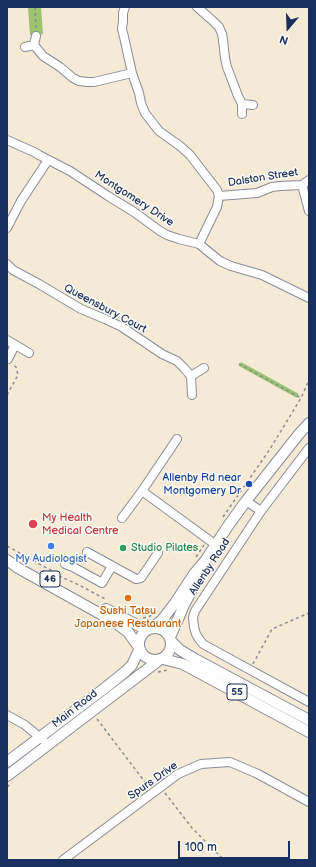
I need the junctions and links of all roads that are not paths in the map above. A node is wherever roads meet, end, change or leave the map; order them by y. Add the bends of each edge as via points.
1 (125, 7) edge
2 (197, 7) edge
3 (36, 36) road end
4 (34, 45) junction
5 (25, 47) dead end
6 (132, 73) junction
7 (242, 104) junction
8 (253, 105) dead end
9 (242, 114) dead end
10 (7, 140) edge
11 (48, 160) junction
12 (309, 180) edge
13 (302, 185) junction
14 (219, 196) junction
15 (309, 211) edge
16 (7, 228) edge
17 (199, 244) junction
18 (7, 264) edge
19 (294, 291) junction
20 (309, 298) edge
21 (309, 306) edge
22 (7, 340) edge
23 (15, 345) junction
24 (30, 352) dead end
25 (8, 359) edge
26 (204, 368) dead end
27 (191, 376) junction
28 (192, 395) dead end
29 (309, 416) edge
30 (309, 423) edge
31 (299, 434) junction
32 (177, 439) dead end
33 (309, 448) edge
34 (142, 491) junction
35 (246, 501) junction
36 (261, 511) junction
37 (122, 518) dead end
38 (212, 542) junction
39 (87, 552) dead end
40 (158, 553) dead end
41 (7, 560) edge
42 (200, 560) junction
43 (64, 564) dead end
44 (112, 566) junction
45 (150, 629) junction
46 (170, 639) junction
47 (139, 648) junction
48 (160, 660) junction
49 (309, 702) edge
50 (7, 715) edge
51 (309, 720) edge
52 (309, 732) edge
53 (40, 736) junction
54 (48, 744) junction
55 (7, 762) edge
56 (10, 779) edge
57 (309, 802) edge
58 (63, 860) edge

1 - 6 street via 122,28
2 - 7 street via 219,27 227,66
3 - 4 street
4 - 5 street
4 - 6 street via 43,56 79,81 94,82
6 - 14 street via 145,113 160,131 190,155
7 - 8 street
7 - 9 street
10 - 11 street, Montgomery Drive
11 - 16 street
11 - 17 street, Montgomery Drive via 167,235
12 - 13 street, Dalston Street
13 - 14 street, Dalston Street via 280,186 257,193
13 - 15 street
14 - 17 street via 217,207
17 - 19 street, Montgomery Drive via 220,261 262,275
18 - 27 street, Queensbury Court via 80,309 122,327 177,361
19 - 20 street, Montgomery Drive
19 - 21 street, Montgomery Drive
22 - 23 street
23 - 24 street
23 - 25 street
26 - 27 street
27 - 28 street
29 - 31 main road, Allenby Road
30 - 31 main road, Allenby Road
31 - 35 main road, Allenby Road
32 - 34 street
33 - 36 street, Allenby Road
34 - 37 street
34 - 38 street
35 - 36 street
35 - 38 main road, Allenby Road via 228,526
36 - 49 street, Allenby Road via 195,611 194,627 203,644
38 - 42 main road, Allenby Road
39 - 44 street
40 - 44 street via 141,578 136,579
41 - 45 main road, 46 via 20,564 126,620
41 - 47 main road, 46 via 113,621 128,632
42 - 45 main road, Allenby Road via 175,603 162,620
42 - 46 main road, Allenby Road via 199,576
43 - 44 street via 102,583
45 - 46 main road, 46 via 158,628 167,632
45 - 47 main road via 140,636
46 - 48 main road via 170,651
46 - 51 main road, 55 via 180,650 195,659
47 - 48 main road, 46 via 147,659
47 - 53 main road, Main Road via 132,665 126,671
48 - 52 main road, 55 via 183,664
48 - 54 main road, Main Road
50 - 53 street
53 - 54 street
53 - 55 main road, Main Road
54 - 56 main road, Main Road
57 - 58 street, Spurs Drive via 230,762 201,764 178,774

